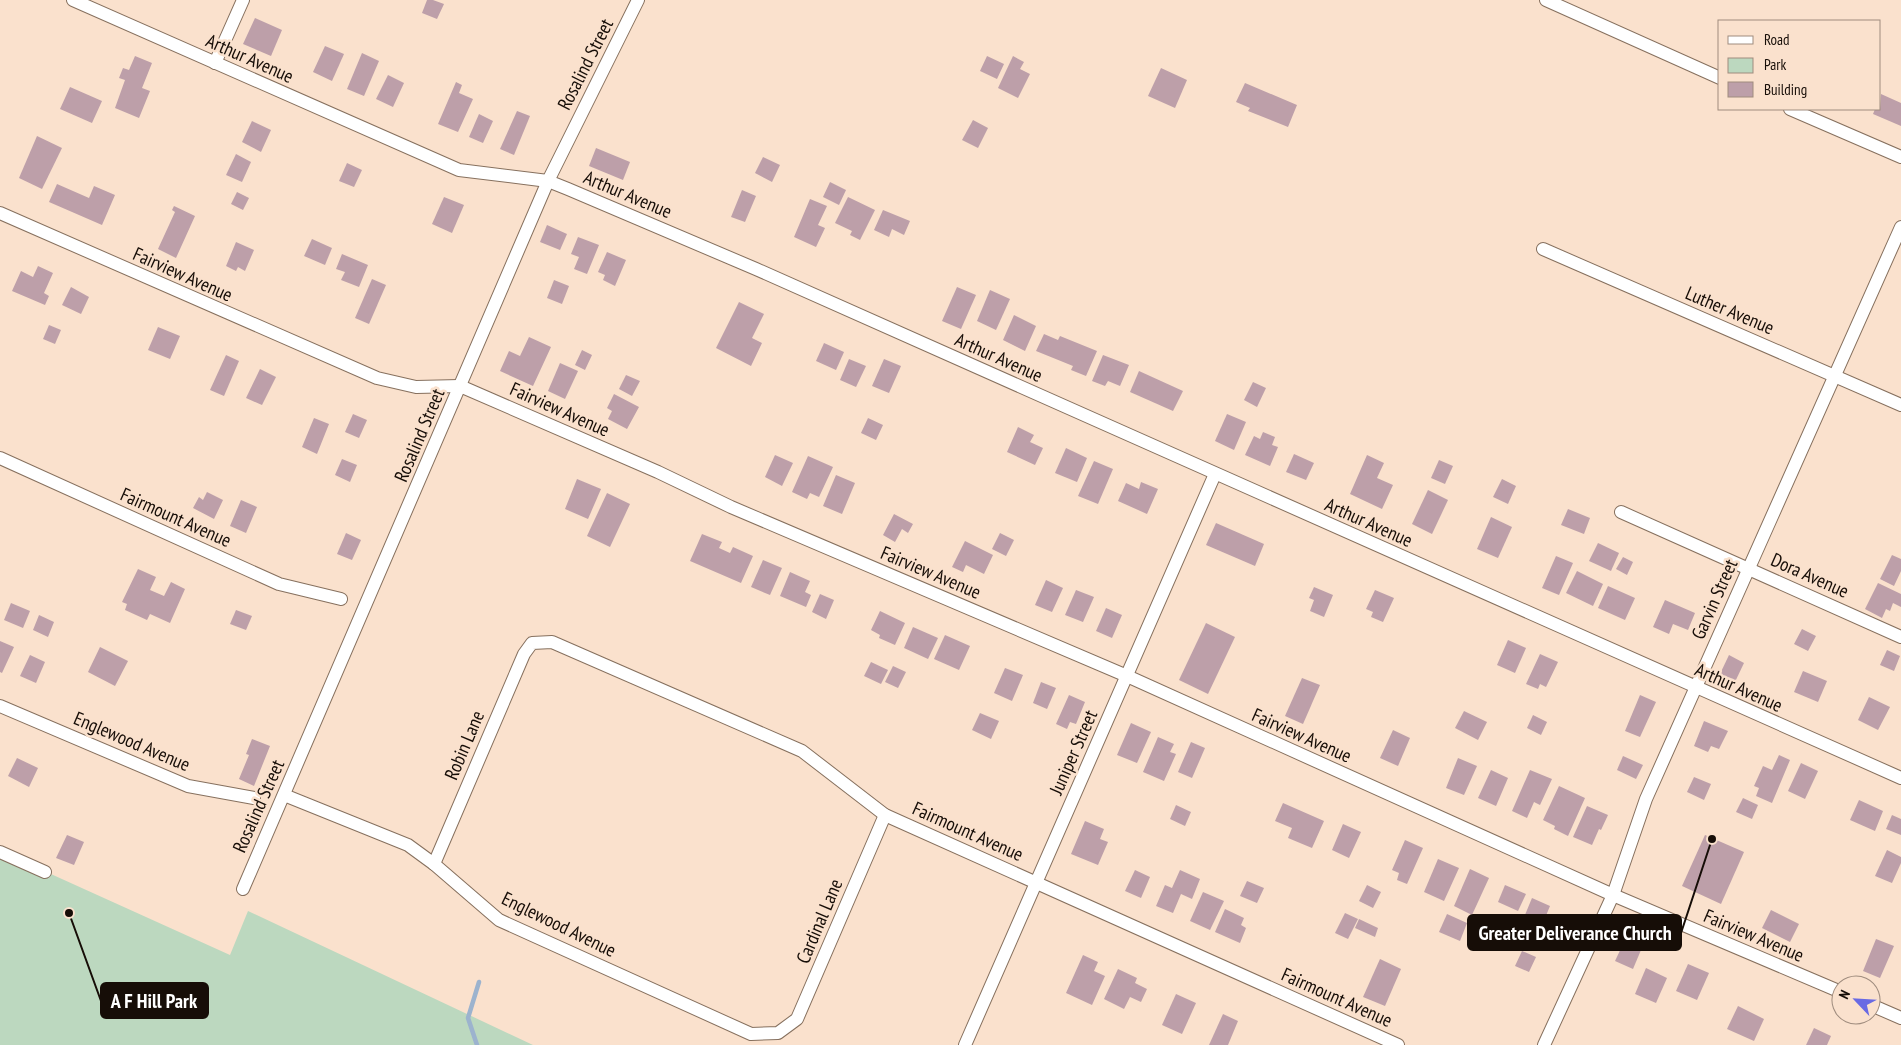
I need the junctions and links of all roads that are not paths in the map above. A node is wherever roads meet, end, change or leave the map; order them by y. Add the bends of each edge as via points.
1 (73, 0) edge
2 (243, 0) edge
3 (638, 0) edge
4 (1546, 0) edge
5 (215, 63) junction
6 (1718, 77) edge
7 (1792, 110) edge
8 (1901, 157) edge
9 (548, 181) junction
10 (0, 213) edge
11 (1901, 227) edge
12 (1543, 249) dead end
13 (1834, 375) junction
14 (460, 386) junction
15 (1901, 405) edge
16 (0, 458) edge
17 (1215, 474) junction
18 (1621, 512) dead end
19 (1749, 568) junction
20 (341, 599) dead end
21 (1901, 637) edge
22 (532, 643) joint
23 (1127, 676) junction
24 (1695, 688) junction
25 (0, 706) edge
26 (1901, 778) edge
27 (284, 795) junction
28 (254, 798) dead end
29 (885, 815) junction
30 (0, 852) edge
31 (434, 864) junction
32 (45, 872) dead end
33 (1036, 881) junction
34 (243, 889) dead end
35 (1613, 895) junction
36 (1831, 988) edge
37 (1881, 1009) edge
38 (1901, 1018) edge
39 (778, 1033) joint
40 (965, 1045) edge
41 (1398, 1045) edge
42 (1544, 1045) edge

1 - 5 street, Arthur Avenue
2 - 5 street
3 - 9 street, Rosalind Street
4 - 6 street
5 - 9 street, Arthur Avenue via 459,170
7 - 8 street
9 - 14 street, Rosalind Street
9 - 17 street, Arthur Avenue via 756,269
10 - 14 street, Fairview Avenue via 377,378 416,387
11 - 13 street, Garvin Street
12 - 13 street, Luther Avenue
13 - 15 street, Luther Avenue
13 - 19 street, Garvin Street
14 - 23 street, Fairview Avenue via 730,507
14 - 27 street, Rosalind Street
16 - 20 street, Fairmount Avenue via 279,584
17 - 23 street, Juniper Street
17 - 24 street, Arthur Avenue
18 - 19 street, Dora Avenue
19 - 21 street, Dora Avenue
19 - 24 street, Garvin Street
22 - 29 street, Fairmount Avenue via 552,642 768,734 802,751
22 - 31 street, Robin Lane via 524,654
23 - 33 street, Juniper Street
23 - 35 street, Fairview Avenue
24 - 26 street, Arthur Avenue
24 - 35 street, Garvin Street via 1646,799
25 - 28 street, Englewood Avenue via 188,786
27 - 31 street, Englewood Avenue via 408,845
27 - 34 street, Rosalind Street
29 - 33 street, Fairmount Avenue
29 - 39 street, Cardinal Lane via 798,1019
30 - 32 street
31 - 39 street, Englewood Avenue via 499,920 751,1034
33 - 40 street, Juniper Street
33 - 41 street, Fairmount Avenue
35 - 36 street, Fairview Avenue
35 - 42 street, Garvin Street
37 - 38 street

